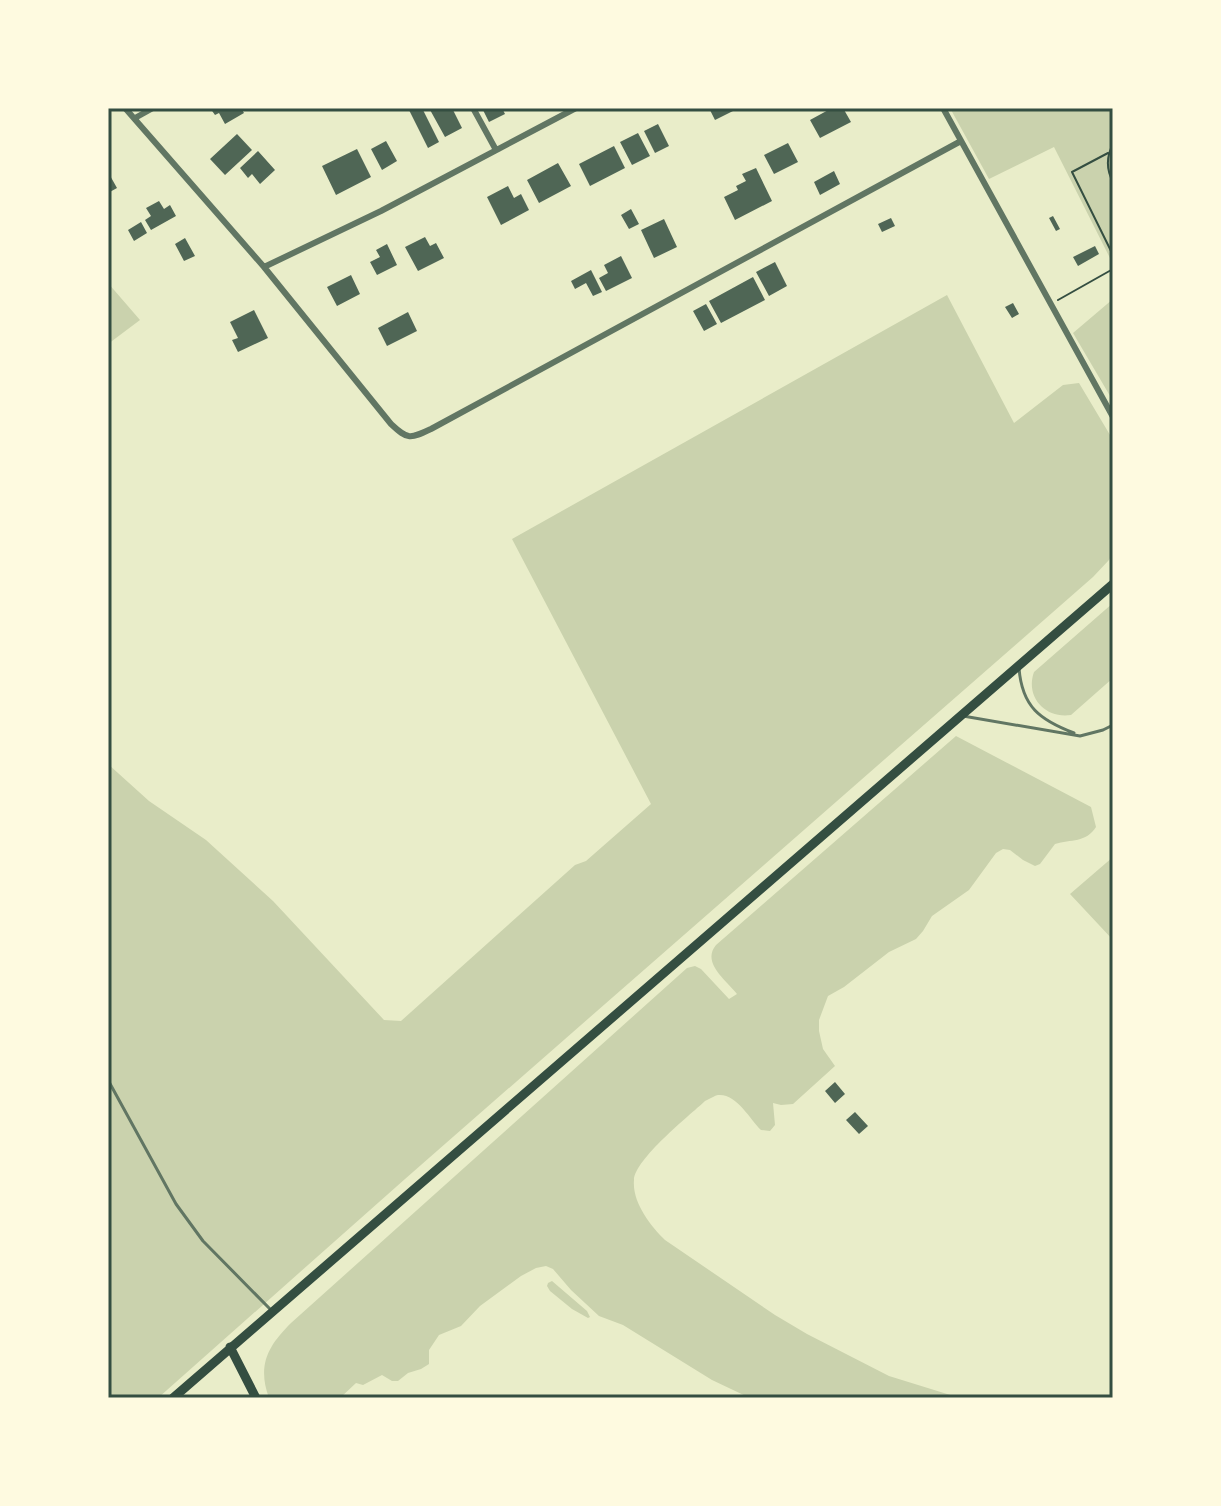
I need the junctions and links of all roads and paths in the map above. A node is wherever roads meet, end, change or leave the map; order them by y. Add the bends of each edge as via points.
1 (125, 108) edge
2 (153, 108) edge
3 (473, 108) edge
4 (576, 108) edge
5 (943, 108) edge
6 (135, 118) junction
7 (961, 141) junction
8 (1113, 144) edge
9 (496, 150) junction
10 (1108, 153) junction
11 (1113, 182) edge
12 (1113, 255) edge
13 (264, 267) junction
14 (1113, 269) edge
15 (1050, 305) junction
16 (1113, 417) edge
17 (1113, 584) edge
18 (1019, 664) junction
19 (959, 716) junction
20 (1113, 725) edge
21 (1080, 736) junction
22 (108, 1080) edge
23 (272, 1310) junction
24 (230, 1347) junction
25 (173, 1398) edge
26 (256, 1398) edge

1 - 6 street
2 - 6 street
3 - 9 street
4 - 9 street
5 - 7 street
6 - 13 street
7 - 13 street via 409,438 391,424
7 - 15 street
8 - 10 path
9 - 13 street
10 - 11 path
10 - 12 path via 1072,172
14 - 15 path
15 - 16 street
17 - 18 main road
18 - 19 main road
18 - 21 lane via 1031,706 1054,725
19 - 21 lane
19 - 23 main road
20 - 21 lane
22 - 23 lane via 176,1204 228,1268
23 - 24 main road
24 - 25 main road
24 - 26 main road

